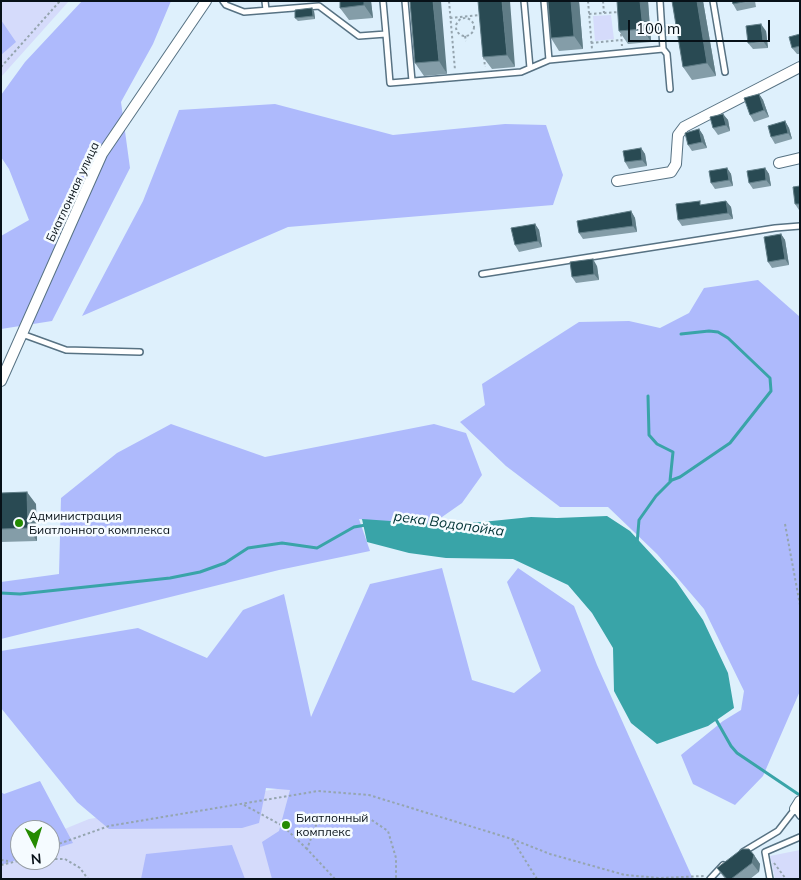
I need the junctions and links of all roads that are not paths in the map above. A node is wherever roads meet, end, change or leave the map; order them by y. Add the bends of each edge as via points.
1 (206, 1) edge
2 (223, 1) edge
3 (265, 1) edge
4 (383, 1) edge
5 (405, 1) edge
6 (524, 1) edge
7 (544, 1) edge
8 (660, 1) edge
9 (713, 1) edge
10 (266, 10) junction
11 (386, 34) junction
12 (663, 49) junction
13 (549, 60) junction
14 (800, 67) edge
15 (530, 68) junction
16 (725, 72) dead end
17 (412, 81) junction
18 (670, 89) dead end
19 (800, 158) edge
20 (779, 163) dead end
21 (617, 181) dead end
22 (800, 226) edge
23 (482, 274) dead end
24 (22, 334) junction
25 (140, 352) dead end
26 (1, 381) edge
27 (798, 809) edge
28 (800, 837) edge
29 (739, 854) edge
30 (730, 860) edge
31 (711, 877) edge
32 (770, 879) edge

1 - 24 street, Биатлонная улица via 102,154
2 - 10 lane via 244,12
3 - 10 lane
4 - 11 lane
5 - 17 lane
6 - 15 lane
7 - 13 lane
8 - 12 lane
9 - 16 lane
10 - 11 lane via 319,6 359,36
11 - 17 lane via 390,83
12 - 13 lane
12 - 18 lane via 667,54
13 - 15 lane
14 - 21 street via 684,126 678,135 676,164 671,172
15 - 17 lane
19 - 20 street
22 - 23 lane
24 - 25 lane via 66,350
24 - 26 street, Биатлонная улица
27 - 29 lane via 778,831
28 - 32 lane via 765,852
30 - 31 lane

